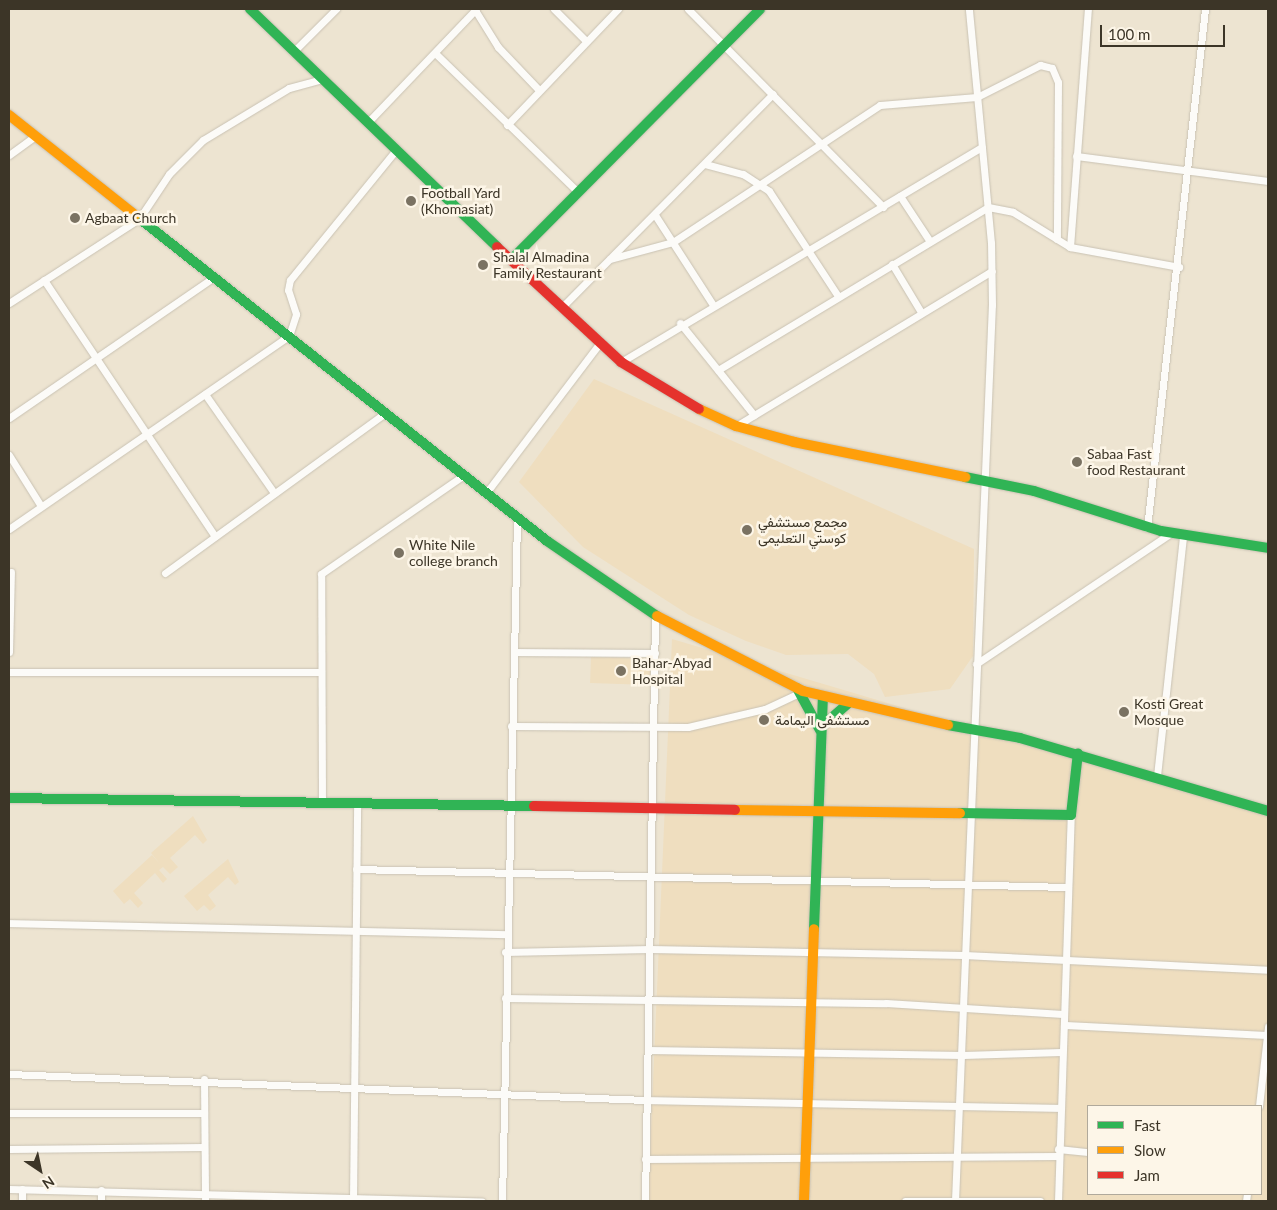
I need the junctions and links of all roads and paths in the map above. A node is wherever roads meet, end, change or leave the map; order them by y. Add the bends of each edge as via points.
1 (250, 9) edge
2 (336, 9) edge
3 (476, 9) edge
4 (554, 9) edge
5 (618, 9) edge
6 (688, 9) edge
7 (760, 9) edge
8 (970, 9) edge
9 (1088, 9) edge
10 (1205, 9) edge
11 (586, 42) junction
12 (724, 46) junction
13 (293, 52) junction
14 (435, 53) junction
15 (322, 79) junction
16 (539, 90) junction
17 (773, 94) junction
18 (977, 96) junction
19 (9, 115) edge
20 (370, 120) junction
21 (507, 124) junction
22 (35, 136) junction
23 (823, 146) junction
24 (982, 147) junction
25 (397, 148) junction
26 (9, 155) edge
27 (1076, 156) junction
28 (705, 164) junction
29 (1188, 168) junction
30 (1268, 181) edge
31 (763, 186) junction
32 (578, 192) junction
33 (900, 196) junction
34 (883, 207) junction
35 (988, 207) junction
36 (655, 215) junction
37 (138, 219) junction
38 (1057, 239) junction
39 (929, 240) junction
40 (672, 242) junction
41 (1070, 247) junction
42 (810, 251) junction
43 (512, 259) junction
44 (610, 259) junction
45 (892, 264) junction
46 (1178, 267) junction
47 (992, 271) junction
48 (214, 277) junction
49 (44, 280) junction
50 (9, 293) edge
51 (838, 296) junction
52 (11, 301) edge
53 (713, 305) junction
54 (561, 308) junction
55 (921, 312) junction
56 (680, 323) junction
57 (289, 336) junction
58 (600, 343) junction
59 (96, 360) junction
60 (622, 362) junction
61 (718, 370) junction
62 (205, 394) junction
63 (387, 412) junction
64 (754, 415) junction
65 (9, 418) edge
66 (736, 426) junction
67 (146, 434) junction
68 (9, 456) edge
69 (464, 475) junction
70 (984, 479) junction
71 (274, 493) junction
72 (486, 493) junction
73 (41, 506) junction
74 (518, 518) junction
75 (9, 528) edge
76 (1147, 528) junction
77 (1171, 533) junction
78 (1183, 535) junction
79 (215, 536) junction
80 (1268, 548) edge
81 (11, 572) dead end
82 (164, 573) dead end
83 (655, 615) junction
84 (9, 652) edge
85 (514, 652) junction
86 (655, 653) junction
87 (976, 664) junction
88 (9, 672) edge
89 (322, 672) junction
90 (798, 691) junction
91 (823, 697) junction
92 (847, 704) junction
93 (511, 726) junction
94 (976, 726) junction
95 (654, 728) junction
96 (821, 730) junction
97 (1078, 752) junction
98 (1157, 776) junction
99 (9, 798) edge
100 (322, 804) junction
101 (357, 805) junction
102 (508, 808) junction
103 (652, 808) junction
104 (818, 811) junction
105 (1268, 811) edge
106 (972, 813) junction
107 (1071, 814) junction
108 (356, 868) junction
109 (507, 875) junction
110 (652, 880) junction
111 (817, 884) junction
112 (969, 884) junction
113 (1067, 887) junction
114 (9, 923) edge
115 (354, 929) junction
116 (505, 934) junction
117 (650, 949) junction
118 (505, 952) junction
119 (812, 953) junction
120 (964, 955) junction
121 (1064, 963) junction
122 (1268, 970) edge
123 (505, 998) junction
124 (649, 1002) junction
125 (811, 1002) junction
126 (961, 1006) junction
127 (1063, 1014) junction
128 (1064, 1026) junction
129 (1268, 1027) edge
130 (1268, 1035) edge
131 (648, 1050) junction
132 (809, 1052) junction
133 (1061, 1052) junction
134 (963, 1055) junction
135 (9, 1074) edge
136 (204, 1079) junction
137 (353, 1085) junction
138 (504, 1092) junction
139 (1264, 1093) edge
140 (646, 1100) junction
141 (808, 1102) junction
142 (1259, 1105) edge
143 (960, 1106) junction
144 (1060, 1108) junction
145 (9, 1113) edge
146 (204, 1113) junction
147 (204, 1147) junction
148 (9, 1149) edge
149 (1087, 1152) edge
150 (1058, 1153) junction
151 (957, 1155) junction
152 (805, 1157) junction
153 (645, 1159) junction
154 (9, 1189) edge
155 (22, 1189) junction
156 (101, 1190) junction
157 (205, 1197) edge
158 (353, 1199) edge
159 (956, 1200) edge
160 (22, 1201) edge
161 (101, 1201) edge
162 (482, 1201) edge
163 (502, 1201) edge
164 (645, 1201) edge
165 (804, 1201) edge
166 (906, 1201) edge
167 (1040, 1201) edge
168 (1058, 1201) edge

1 - 13 main road
2 - 13 street
3 - 14 street
3 - 16 street via 498,47
4 - 11 street
5 - 11 street
6 - 12 street
7 - 12 main road
8 - 18 street
9 - 27 street
10 - 29 street
11 - 16 street
12 - 17 street
12 - 32 main road
13 - 15 main road
14 - 20 street
14 - 21 street
15 - 20 main road
15 - 37 street via 289,88 203,140 169,174
16 - 21 street
17 - 23 street
17 - 28 street
18 - 23 street via 880,105
18 - 24 street
18 - 38 street via 1040,65 1052,68 1056,74
19 - 22 main road
20 - 25 main road
21 - 32 street
22 - 26 street
22 - 37 main road
23 - 31 street
23 - 34 street
24 - 33 street
24 - 35 street
25 - 43 main road
25 - 57 street via 290,280 288,290 296,314
27 - 29 street
27 - 41 street
28 - 31 street via 739,172
28 - 36 street
29 - 30 street
29 - 46 street
31 - 40 street
31 - 42 street
32 - 43 main road
33 - 34 street
33 - 39 street
34 - 42 street
35 - 38 street via 1013,212
35 - 39 street
35 - 47 street
36 - 40 street
36 - 44 street
37 - 48 main road
37 - 49 street
38 - 41 street
39 - 45 street
40 - 44 street
40 - 53 street
41 - 46 street
42 - 51 street
42 - 53 street
43 - 54 main road
44 - 54 street
45 - 51 street
45 - 55 street
46 - 76 street
47 - 55 street
47 - 70 street
48 - 57 main road
48 - 59 street
49 - 52 street
49 - 59 street
50 - 52 street
51 - 61 street
53 - 56 street
54 - 58 main road
55 - 64 street
56 - 60 street
56 - 61 street
57 - 62 street
57 - 63 main road
58 - 60 main road
58 - 72 street
59 - 65 street
59 - 67 street
60 - 66 main road via 683,402
61 - 64 street
62 - 67 street
62 - 71 street
63 - 69 main road
63 - 71 street
64 - 66 street
66 - 70 main road
67 - 73 street
67 - 79 street
68 - 73 street
69 - 72 main road
69 - 89 street via 321,574
70 - 76 main road via 1064,498
70 - 87 street
71 - 79 street
72 - 74 main road
73 - 75 street
74 - 83 main road via 597,579
74 - 85 street
76 - 77 main road
77 - 78 main road
77 - 87 street
78 - 80 main road
78 - 98 street
79 - 82 street
81 - 84 street
83 - 86 street
83 - 90 main road
85 - 86 street
85 - 93 street
86 - 95 street
87 - 94 street
88 - 89 street
89 - 100 street
90 - 91 main road
90 - 95 street via 724,720
90 - 96 main road
91 - 92 main road
91 - 96 main road
92 - 94 main road
92 - 96 main road
93 - 95 street
93 - 102 street
94 - 97 main road
94 - 106 street
95 - 103 street
96 - 104 main road
97 - 98 main road
97 - 107 main road
98 - 105 main road
99 - 100 main road
100 - 101 main road
101 - 102 main road
101 - 108 street
102 - 103 main road
102 - 109 street
103 - 104 main road
103 - 110 street
104 - 106 main road
104 - 111 main road
106 - 107 main road
106 - 112 street
107 - 113 street
108 - 109 street
108 - 115 street
109 - 110 street
109 - 116 street
110 - 111 street
110 - 117 street
111 - 112 street
111 - 119 main road
112 - 113 street
112 - 120 street
113 - 121 street
114 - 115 street
115 - 116 street
115 - 137 street
116 - 118 street
117 - 118 street
117 - 119 street
117 - 124 street
118 - 123 street
119 - 120 street
119 - 125 main road
120 - 121 street
120 - 126 street
121 - 122 street
121 - 127 street
123 - 124 street
123 - 138 street
124 - 125 street
124 - 131 street
125 - 126 street
125 - 132 main road
126 - 127 street
126 - 134 street
127 - 128 street
128 - 130 street
128 - 133 street
129 - 130 street
130 - 139 street
131 - 132 street
131 - 140 street
132 - 134 street
132 - 141 main road
133 - 134 street
133 - 144 street
134 - 143 street
135 - 136 street
136 - 137 street
136 - 146 street
137 - 138 street
137 - 158 street
138 - 140 street
138 - 163 street
139 - 142 street
140 - 141 street
140 - 153 street
141 - 143 street
141 - 152 main road
143 - 144 street
143 - 151 street
144 - 150 street
145 - 146 street
146 - 147 street
147 - 148 street
147 - 157 street
149 - 150 street
150 - 151 street
150 - 168 street
151 - 152 street
151 - 159 street
152 - 153 street
152 - 165 main road
153 - 164 street
154 - 155 street
155 - 156 street
155 - 160 street
156 - 157 street
156 - 161 street
157 - 158 street
158 - 162 street
159 - 166 street
159 - 167 street

